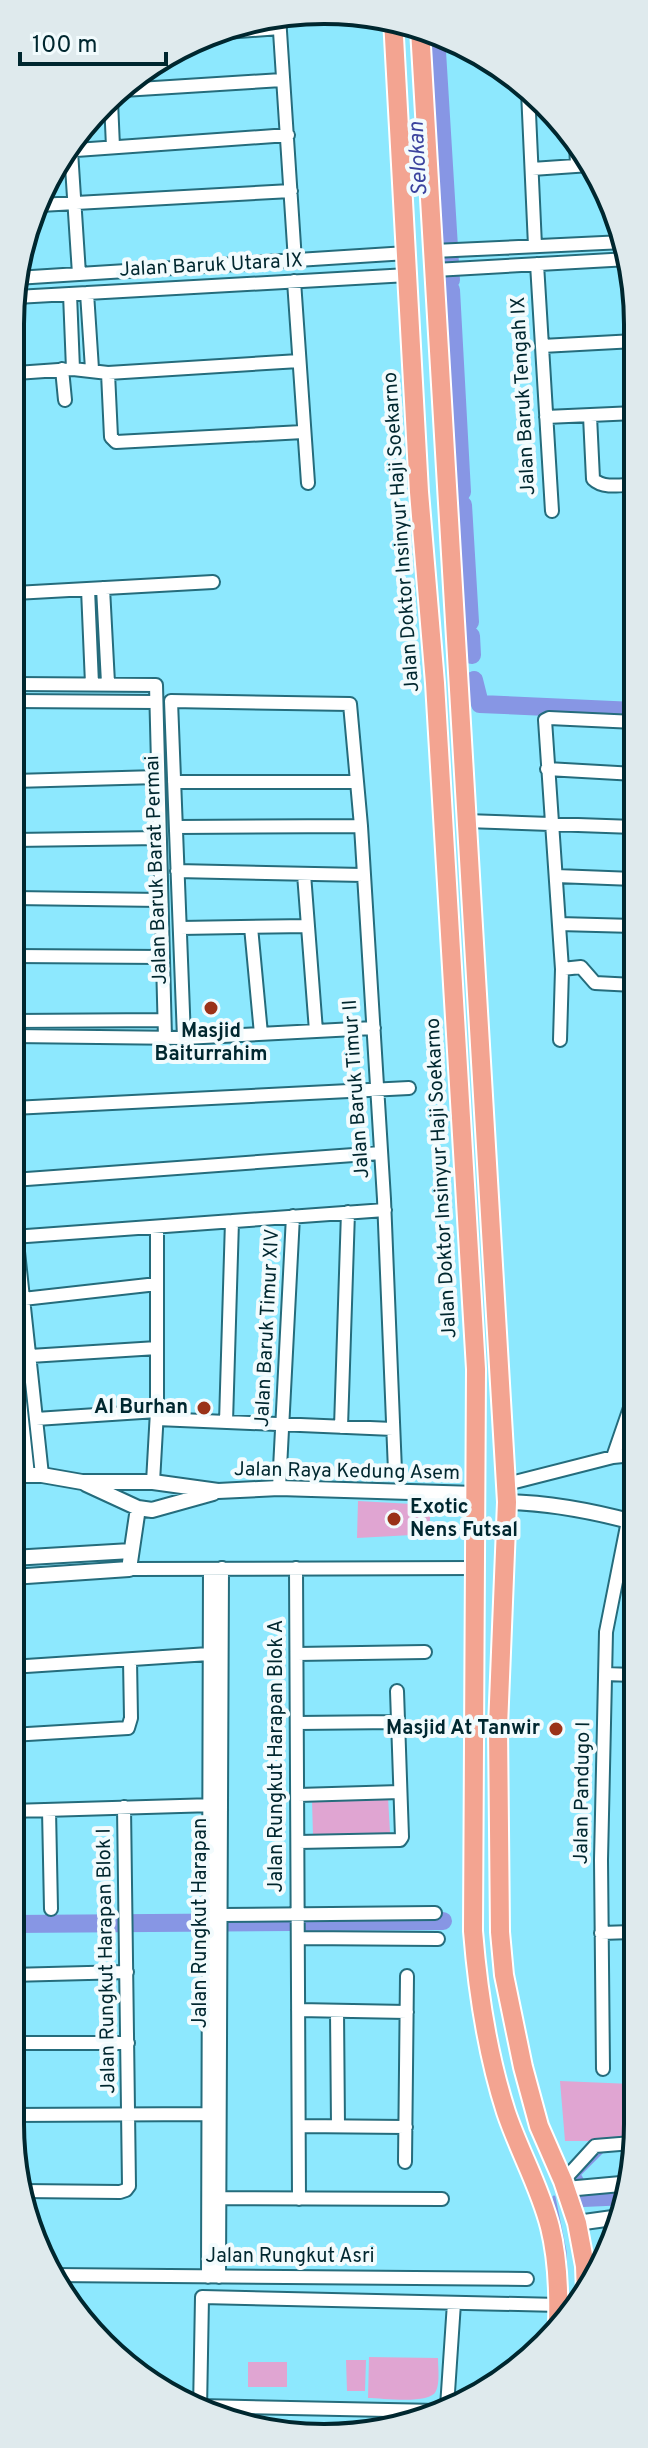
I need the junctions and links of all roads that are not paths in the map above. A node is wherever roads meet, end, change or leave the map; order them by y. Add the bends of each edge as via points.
1 (280, 28) edge
2 (394, 32) edge
3 (422, 41) edge
4 (282, 80) junction
5 (137, 89) edge
6 (529, 105) edge
7 (112, 112) edge
8 (288, 135) junction
9 (113, 147) junction
10 (80, 150) edge
11 (579, 166) edge
12 (68, 168) edge
13 (532, 169) junction
14 (291, 191) junction
15 (73, 204) junction
16 (49, 205) edge
17 (613, 243) edge
18 (535, 246) junction
19 (407, 253) junction
20 (450, 260) junction
21 (617, 260) edge
22 (295, 261) junction
23 (537, 264) junction
24 (102, 273) junction
25 (79, 274) junction
26 (408, 275) junction
27 (56, 276) junction
28 (28, 277) edge
29 (294, 281) junction
30 (102, 292) junction
31 (87, 293) junction
32 (64, 294) junction
33 (26, 296) edge
34 (624, 342) edge
35 (542, 346) junction
36 (299, 361) junction
37 (68, 369) junction
38 (92, 369) junction
39 (24, 372) edge
40 (108, 373) junction
41 (65, 400) dead end
42 (624, 414) edge
43 (590, 416) junction
44 (546, 417) junction
45 (303, 432) junction
46 (308, 483) dead end
47 (624, 484) edge
48 (552, 511) dead end
49 (213, 582) dead end
50 (103, 588) junction
51 (88, 589) junction
52 (24, 593) edge
53 (108, 683) junction
54 (435, 683) junction
55 (24, 684) edge
56 (92, 684) junction
57 (457, 684) junction
58 (24, 701) edge
59 (171, 701) joint
60 (156, 702) junction
61 (459, 717) junction
62 (437, 718) junction
63 (624, 721) edge
64 (547, 769) junction
65 (624, 773) edge
66 (158, 777) junction
67 (24, 781) edge
68 (174, 782) junction
69 (357, 782) junction
70 (466, 821) junction
71 (552, 824) junction
72 (361, 826) junction
73 (176, 827) junction
74 (624, 827) edge
75 (160, 838) junction
76 (24, 840) edge
77 (177, 871) junction
78 (304, 874) junction
79 (363, 875) junction
80 (556, 876) junction
81 (624, 879) edge
82 (24, 898) edge
83 (161, 900) junction
84 (559, 924) junction
85 (308, 926) junction
86 (624, 926) edge
87 (251, 927) junction
88 (180, 928) junction
89 (24, 956) edge
90 (163, 957) junction
91 (562, 969) junction
92 (624, 984) edge
93 (164, 1020) junction
94 (24, 1021) edge
95 (374, 1028) junction
96 (316, 1031) junction
97 (261, 1034) junction
98 (24, 1036) edge
99 (165, 1038) junction
100 (184, 1038) junction
101 (560, 1040) dead end
102 (409, 1088) dead end
103 (378, 1090) junction
104 (24, 1108) edge
105 (381, 1153) junction
106 (24, 1179) edge
107 (490, 1209) junction
108 (385, 1210) junction
109 (467, 1211) junction
110 (348, 1212) junction
111 (293, 1216) junction
112 (232, 1221) junction
113 (157, 1227) junction
114 (24, 1236) edge
115 (492, 1246) junction
116 (469, 1247) junction
117 (157, 1284) junction
118 (24, 1299) edge
119 (24, 1307) edge
120 (157, 1348) junction
121 (30, 1356) junction
122 (24, 1406) edge
123 (157, 1415) junction
124 (36, 1419) junction
125 (226, 1422) junction
126 (284, 1424) junction
127 (624, 1425) edge
128 (341, 1427) junction
129 (393, 1429) junction
130 (624, 1456) edge
131 (613, 1457) junction
132 (24, 1475) edge
133 (35, 1475) junction
134 (82, 1482) junction
135 (153, 1482) junction
136 (396, 1482) junction
137 (279, 1488) junction
138 (218, 1491) junction
139 (507, 1493) junction
140 (476, 1494) junction
141 (138, 1508) junction
142 (624, 1521) edge
143 (131, 1551) junction
144 (624, 1553) edge
145 (24, 1557) edge
146 (216, 1568) junction
147 (296, 1568) junction
148 (474, 1568) junction
149 (129, 1569) junction
150 (24, 1576) edge
151 (425, 1652) dead end
152 (209, 1654) junction
153 (297, 1654) junction
154 (130, 1660) junction
155 (24, 1666) edge
156 (605, 1674) junction
157 (624, 1675) edge
158 (397, 1691) dead end
159 (398, 1722) junction
160 (297, 1723) junction
161 (24, 1734) edge
162 (498, 1760) junction
163 (472, 1762) junction
164 (400, 1792) junction
165 (298, 1795) junction
166 (498, 1799) junction
167 (472, 1801) junction
168 (215, 1805) junction
169 (124, 1807) junction
170 (49, 1810) junction
171 (24, 1811) edge
172 (298, 1842) junction
173 (51, 1909) dead end
174 (435, 1913) dead end
175 (216, 1922) junction
176 (298, 1925) junction
177 (624, 1932) edge
178 (601, 1933) junction
179 (438, 1939) dead end
180 (127, 1972) junction
181 (24, 1975) edge
182 (407, 1976) dead end
183 (298, 2010) junction
184 (337, 2011) junction
185 (407, 2012) junction
186 (24, 2043) edge
187 (128, 2043) junction
188 (603, 2069) dead end
189 (214, 2114) junction
190 (24, 2115) edge
191 (129, 2115) junction
192 (299, 2126) junction
193 (338, 2126) junction
194 (406, 2127) junction
195 (623, 2144) edge
196 (405, 2162) dead end
197 (618, 2184) edge
198 (572, 2187) junction
199 (32, 2191) edge
200 (220, 2198) junction
201 (299, 2199) junction
202 (442, 2199) dead end
203 (608, 2219) edge
204 (577, 2223) junction
205 (585, 2272) edge
206 (65, 2275) edge
207 (214, 2277) junction
208 (527, 2279) dead end
209 (454, 2303) junction
210 (559, 2305) junction
211 (559, 2311) edge
212 (200, 2397) edge
213 (448, 2397) edge
214 (229, 2408) edge
215 (412, 2411) edge

1 - 4 street
2 - 19 main road, Jalan Doktor Insinyur Haji Soekarno
3 - 20 main road
4 - 5 street
4 - 8 street
6 - 13 street
7 - 9 street
8 - 9 street
8 - 14 street
9 - 10 street
11 - 13 street
12 - 15 street
13 - 18 street
14 - 15 street
14 - 22 street
15 - 16 street
15 - 25 street
17 - 18 street
18 - 20 street
19 - 22 street, Jalan Baruk Utara IX
19 - 26 main road, Jalan Doktor Insinyur Haji Soekarno
20 - 23 street
20 - 57 main road
21 - 23 street
22 - 24 street, Jalan Baruk Utara IX
23 - 35 street, Jalan Baruk Tengah IX
24 - 25 street, Jalan Baruk Utara IX
24 - 30 street
25 - 27 street, Jalan Baruk Utara IX
26 - 29 street, Jalan Baruk Utara IX
26 - 54 main road, Jalan Doktor Insinyur Haji Soekarno
27 - 28 street, Jalan Baruk Utara IX
27 - 32 street
29 - 30 street, Jalan Baruk Utara IX
29 - 36 street
30 - 31 street, Jalan Baruk Utara IX
31 - 32 street, Jalan Baruk Utara IX
31 - 38 street
32 - 33 street, Jalan Baruk Utara IX
32 - 37 street
34 - 35 street
35 - 44 street, Jalan Baruk Tengah IX
36 - 40 street
36 - 45 street
37 - 38 street
37 - 39 street
37 - 41 street
38 - 40 street
40 - 45 street via 111,437 116,442
42 - 43 street
43 - 44 street
43 - 47 street via 593,479
44 - 48 street, Jalan Baruk Tengah IX
45 - 46 street
49 - 50 street
50 - 51 street
50 - 53 street
51 - 52 street
51 - 56 street
53 - 56 street
53 - 60 street, Jalan Baruk Barat Permai via 156,685
54 - 57 main road via 445,692
54 - 62 main road, Jalan Doktor Insinyur Haji Soekarno
55 - 56 street
57 - 61 main road
58 - 60 street
59 - 68 street, Jalan Baruk Barat Permai
59 - 69 street, Jalan Baruk Timur II via 347,702 352,706
60 - 66 street, Jalan Baruk Barat Permai
61 - 62 main road via 450,713
61 - 70 main road
62 - 109 main road, Jalan Doktor Insinyur Haji Soekarno
63 - 64 street via 545,720
64 - 65 street
64 - 71 street
66 - 67 street
66 - 75 street, Jalan Baruk Barat Permai
68 - 69 street
68 - 73 street, Jalan Baruk Barat Permai
69 - 72 street, Jalan Baruk Timur II
70 - 71 street
70 - 107 main road
71 - 74 street
71 - 80 street
72 - 73 street
72 - 79 street, Jalan Baruk Timur II
73 - 77 street, Jalan Baruk Barat Permai
75 - 76 street
75 - 83 street, Jalan Baruk Barat Permai
77 - 78 street
77 - 88 street, Jalan Baruk Barat Permai
78 - 79 street
78 - 85 street
79 - 95 street, Jalan Baruk Timur II
80 - 81 street
80 - 84 street
82 - 83 street
83 - 90 street, Jalan Baruk Barat Permai
84 - 86 street
84 - 91 street
85 - 87 street
85 - 96 street
87 - 88 street
87 - 97 street
88 - 100 street, Jalan Baruk Barat Permai
89 - 90 street
90 - 93 street, Jalan Baruk Barat Permai
91 - 92 street via 581,967 595,983
91 - 101 street
93 - 94 street
93 - 99 street, Jalan Baruk Barat Permai
95 - 96 street
95 - 103 street, Jalan Baruk Timur II
96 - 97 street
97 - 100 street
98 - 99 street
99 - 100 street
102 - 103 street
103 - 104 street
103 - 105 street, Jalan Baruk Timur II
105 - 106 street
105 - 108 street, Jalan Baruk Timur II
107 - 109 main road via 479,1217
107 - 115 main road
108 - 110 street
108 - 129 street, Jalan Baruk Timur II
109 - 116 main road, Jalan Doktor Insinyur Haji Soekarno
110 - 111 street
110 - 128 street
111 - 112 street
111 - 126 street, Jalan Baruk Timur XIV
112 - 113 street
112 - 125 street
113 - 114 street
113 - 117 street
115 - 116 main road via 477,1239
115 - 139 main road
116 - 140 main road, Jalan Doktor Insinyur Haji Soekarno
117 - 118 street
117 - 120 street
119 - 121 street
120 - 121 street
120 - 123 street
121 - 124 street
122 - 133 street
123 - 124 street
123 - 125 street
123 - 135 street
124 - 133 street
125 - 126 street
126 - 128 street
126 - 137 street, Jalan Baruk Timur XIV
127 - 131 street
128 - 129 street
129 - 136 street, Jalan Baruk Timur II
130 - 131 street
131 - 139 street
132 - 133 street, Jalan Raya Kedung Asem
133 - 134 street, Jalan Raya Kedung Asem
134 - 135 street, Jalan Raya Kedung Asem
134 - 141 street, Jalan Raya Kedung Asem
135 - 138 street, Jalan Raya Kedung Asem
136 - 137 street, Jalan Raya Kedung Asem
136 - 140 street, Jalan Raya Kedung Asem
137 - 138 street, Jalan Raya Kedung Asem
138 - 141 street, Jalan Raya Kedung Asem via 164,1509
139 - 142 street
139 - 162 main road
140 - 148 main road, Jalan Doktor Insinyur Haji Soekarno
141 - 143 street
143 - 145 street
143 - 149 street
144 - 156 street, Jalan Pandugo I via 606,1632
146 - 147 street
146 - 149 street
146 - 152 street, Jalan Rungkut Harapan
146 - 168 street, Jalan Rungkut Harapan
147 - 148 street
147 - 153 street, Jalan Rungkut Harapan Blok A
148 - 163 main road, Jalan Doktor Insinyur Haji Soekarno
149 - 150 street
151 - 153 street
152 - 154 street
152 - 168 street, Jalan Rungkut Harapan
153 - 160 street, Jalan Rungkut Harapan Blok A
154 - 155 street
154 - 161 street via 128,1728
156 - 157 street
156 - 178 street, Jalan Pandugo I
158 - 159 street
159 - 160 street
159 - 164 street
160 - 165 street, Jalan Rungkut Harapan Blok A
162 - 163 main road via 484,1768
162 - 166 main road
163 - 167 main road, Jalan Doktor Insinyur Haji Soekarno
164 - 165 street
164 - 172 street via 400,1840
165 - 172 street, Jalan Rungkut Harapan Blok A
166 - 167 main road via 482,1792
166 - 198 main road via 504,1975 539,2126
167 - 210 main road, Jalan Doktor Insinyur Haji Soekarno via 473,1931 484,2027 507,2114 549,2225
168 - 169 street
168 - 175 street, Jalan Rungkut Harapan
169 - 170 street
169 - 180 street, Jalan Rungkut Harapan Blok I
170 - 171 street
170 - 173 street
172 - 176 street, Jalan Rungkut Harapan Blok A
174 - 176 street
175 - 176 street, Jalan Rungkut Harapan Blok A
175 - 189 street, Jalan Rungkut Harapan
176 - 179 street
176 - 183 street
177 - 178 street
178 - 188 street, Jalan Pandugo I
180 - 181 street
180 - 187 street, Jalan Rungkut Harapan Blok I
182 - 185 street
183 - 184 street
183 - 192 street
184 - 185 street
184 - 193 street
185 - 194 street
186 - 187 street
187 - 191 street, Jalan Rungkut Harapan Blok I
189 - 191 street
189 - 200 street, Jalan Rungkut Harapan
189 - 207 street, Jalan Rungkut Harapan
190 - 191 street
191 - 199 street, Jalan Rungkut Harapan Blok I via 126,2190
192 - 193 street
192 - 201 street
193 - 194 street
194 - 196 street
195 - 198 street via 595,2146
197 - 198 street
198 - 204 main road
200 - 201 street
200 - 207 street, Jalan Rungkut Harapan
201 - 202 street
203 - 204 street
204 - 205 main road
206 - 207 street, Jalan Rungkut Asri
207 - 208 street, Jalan Rungkut Asri
209 - 210 street
209 - 212 street via 202,2297
209 - 213 street
210 - 211 main road, Jalan Doktor Insinyur Haji Soekarno
214 - 215 street

